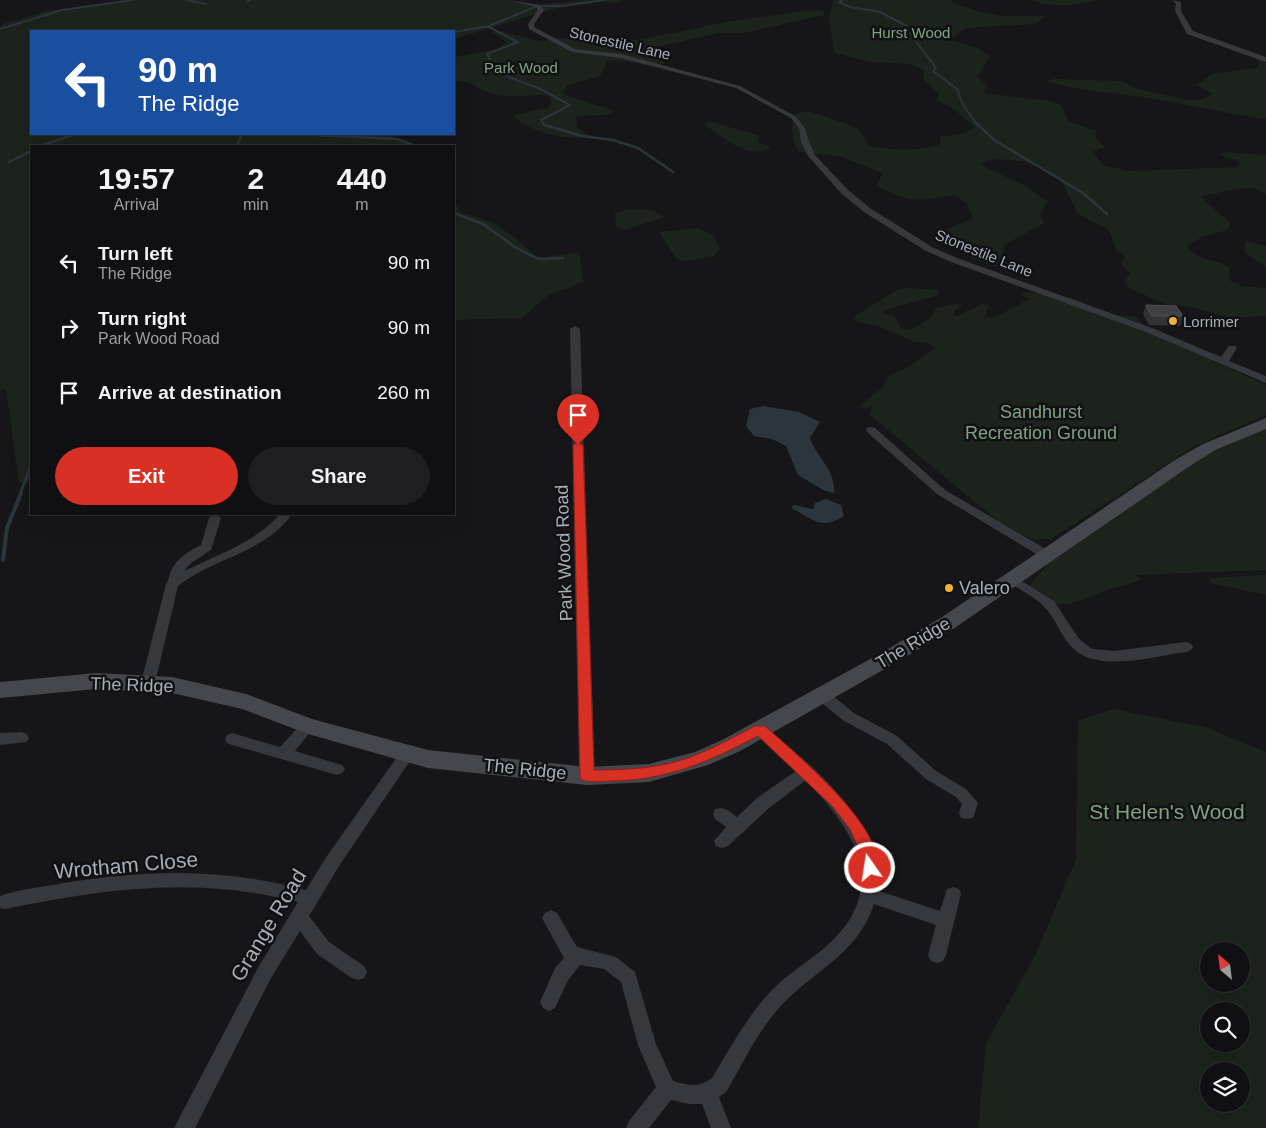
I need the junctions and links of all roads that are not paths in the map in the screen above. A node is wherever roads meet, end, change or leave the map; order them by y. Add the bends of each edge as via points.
1 (512, 0) edge
2 (1175, 0) edge
3 (1266, 60) edge
4 (575, 329) dead end
5 (1232, 348) dead end
6 (1224, 361) junction
7 (1266, 380) edge
8 (1266, 423) edge
9 (872, 430) dead end
10 (285, 515) edge
11 (215, 518) dead end
12 (1047, 555) junction
13 (1012, 579) junction
14 (176, 580) junction
15 (1186, 647) dead end
16 (148, 683) junction
17 (0, 690) edge
18 (822, 695) junction
19 (308, 726) junction
20 (760, 730) junction
21 (22, 738) dead end
22 (0, 739) edge
23 (232, 739) dead end
24 (284, 753) junction
25 (407, 754) junction
26 (337, 769) dead end
27 (806, 772) junction
28 (587, 776) junction
29 (967, 813) dead end
30 (721, 814) dead end
31 (737, 826) junction
32 (722, 841) dead end
33 (953, 894) dead end
34 (868, 895) junction
35 (310, 898) junction
36 (5, 902) dead end
37 (299, 916) junction
38 (551, 918) dead end
39 (945, 920) junction
40 (937, 955) dead end
41 (576, 957) junction
42 (358, 972) dead end
43 (549, 1002) dead end
44 (667, 1089) junction
45 (708, 1094) junction
46 (184, 1128) edge
47 (636, 1128) edge
48 (721, 1128) edge

1 - 6 street, Stonestile Lane via 538,6 541,10 531,28 574,51 621,56 738,87 793,117 802,128 804,142 812,156 845,192 867,210 941,255 1099,311
2 - 3 street via 1190,32
4 - 28 street, Park Wood Road
5 - 6 street
6 - 7 street, Stonestile Lane
8 - 12 main road, The Ridge via 1209,447
9 - 12 street via 941,492
10 - 14 street via 261,536
11 - 14 street via 207,547 189,557 178,569
12 - 13 main road, The Ridge
13 - 15 street via 1048,604 1070,637 1095,655
13 - 18 main road, The Ridge via 949,622
14 - 16 street via 172,584
16 - 17 main road, The Ridge via 96,681
16 - 19 main road, The Ridge via 202,690 246,702
18 - 20 main road, The Ridge
18 - 29 street via 849,717 892,740 931,775 961,793 970,803
19 - 24 street
19 - 25 main road, The Ridge
20 - 27 street
20 - 28 main road, The Ridge via 674,768 629,775
21 - 22 street
23 - 24 street
24 - 26 street
25 - 28 main road, The Ridge
25 - 35 street, Grange Road
27 - 31 street
27 - 34 street via 855,825 869,856
30 - 31 street
31 - 32 street
33 - 39 street
34 - 39 street
34 - 45 street via 848,936 781,993 767,1009 719,1084
35 - 36 street, Wrotham Close via 227,881 193,879 116,884
35 - 37 street, Grange Road
37 - 42 street via 323,948
37 - 46 street, Grange Road via 223,1049
38 - 41 street
39 - 40 street
41 - 43 street via 561,974
41 - 44 street via 606,961 629,978 648,1045
44 - 45 street via 699,1097
44 - 47 street
45 - 48 street

